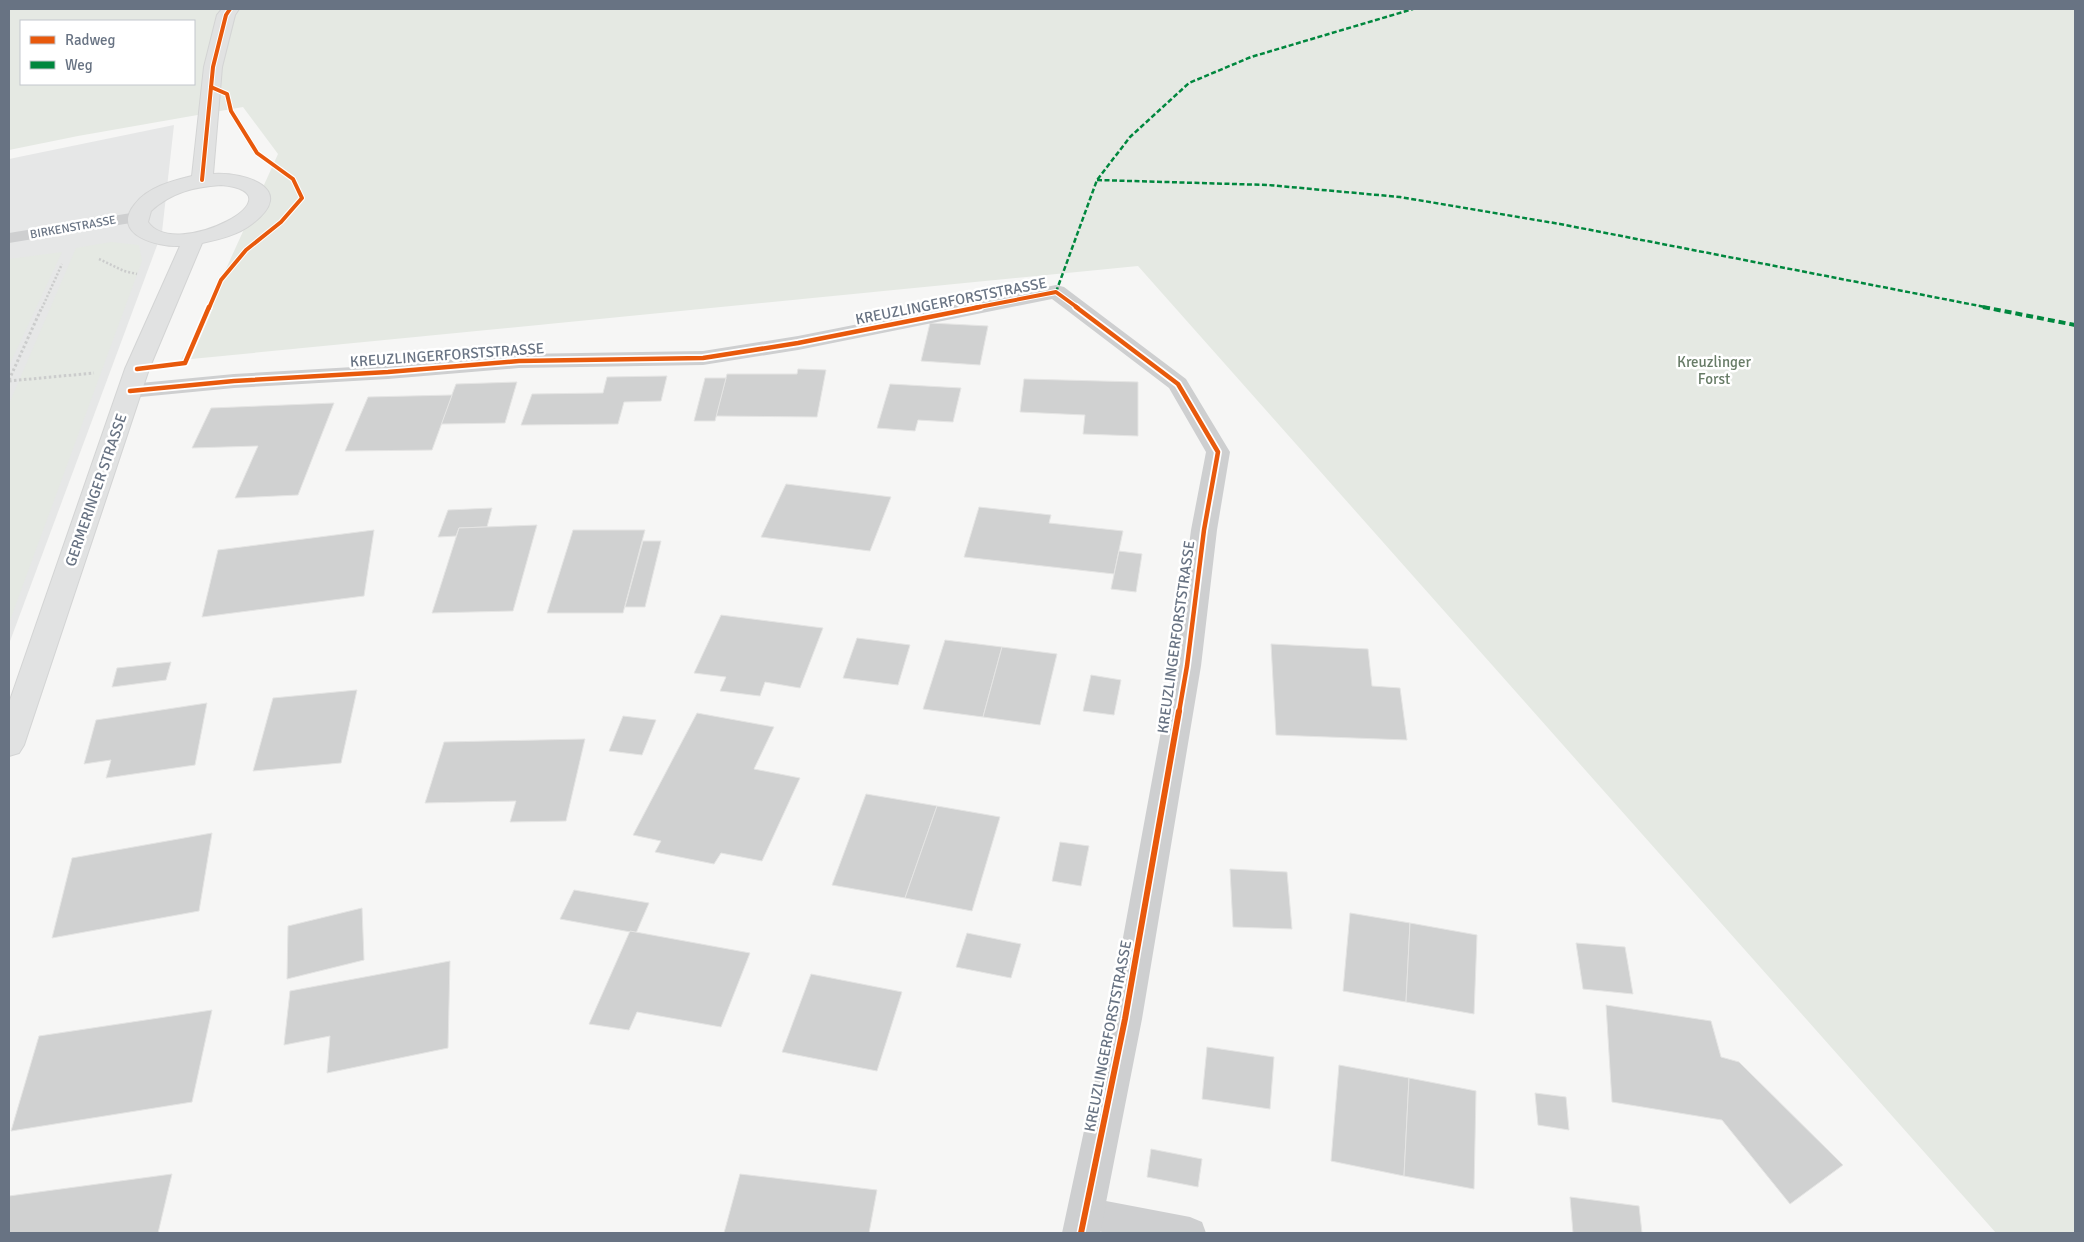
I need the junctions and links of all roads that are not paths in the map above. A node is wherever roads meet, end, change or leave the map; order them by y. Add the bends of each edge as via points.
1 (230, 9) edge
2 (202, 180) junction
3 (137, 217) junction
4 (9, 238) edge
5 (194, 238) junction
6 (134, 380) junction
7 (9, 745) edge
8 (1083, 1223) edge
9 (1190, 1233) edge

1 - 2 street via 213,67
2 - 3 street via 184,184 152,199
2 - 5 street via 230,180 251,185 261,200 257,210 239,224
3 - 4 lane, BIRKENSTRASSE
3 - 5 street via 138,226 145,233 174,240
5 - 6 street, GERMERINGER STRASSE
6 - 7 street, GERMERINGER STRASSE
6 - 8 street, KREUZLINGERFORSTSTRASSE via 234,380 519,361 703,358 798,343 1056,292 1178,384 1218,452 1204,530 1187,666 1125,1019
8 - 9 lane

